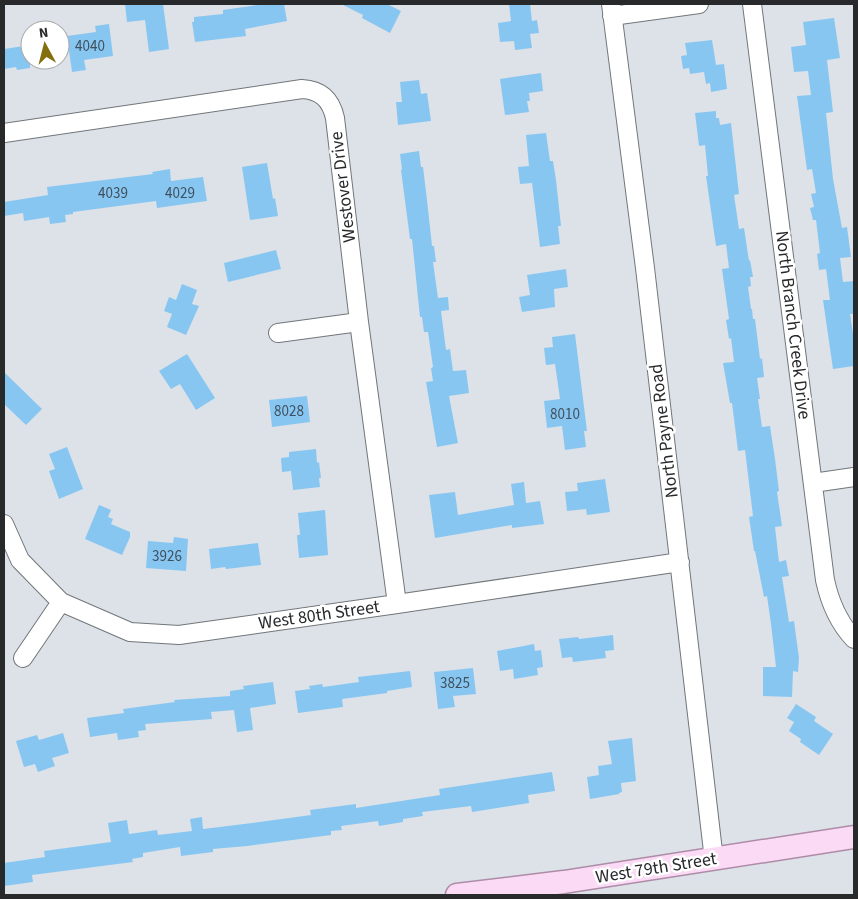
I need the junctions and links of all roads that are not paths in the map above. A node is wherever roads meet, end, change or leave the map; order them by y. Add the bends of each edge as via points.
1 (699, 4) edge
2 (752, 4) edge
3 (612, 10) edge
4 (4, 133) edge
5 (359, 322) junction
6 (278, 334) dead end
7 (854, 477) edge
8 (813, 482) junction
9 (4, 524) edge
10 (680, 562) junction
11 (62, 602) junction
12 (397, 604) junction
13 (854, 639) edge
14 (23, 658) dead end
15 (854, 837) edge
16 (714, 860) junction
17 (457, 895) edge

1 - 3 street
2 - 8 street, North Branch Creek Drive
3 - 10 street, North Payne Road
4 - 5 street, Westover Drive via 302,89 320,93 330,102 335,118
5 - 6 street
5 - 12 street, Westover Drive
7 - 8 street
8 - 13 street, North Branch Creek Drive via 828,593 839,620
9 - 11 street, West 80th Street via 20,560
10 - 12 street, West 80th Street
10 - 16 street, North Payne Road
11 - 12 street, West 80th Street via 130,632 179,635
11 - 14 street
15 - 16 main road, West 79th Street
16 - 17 main road, West 79th Street

